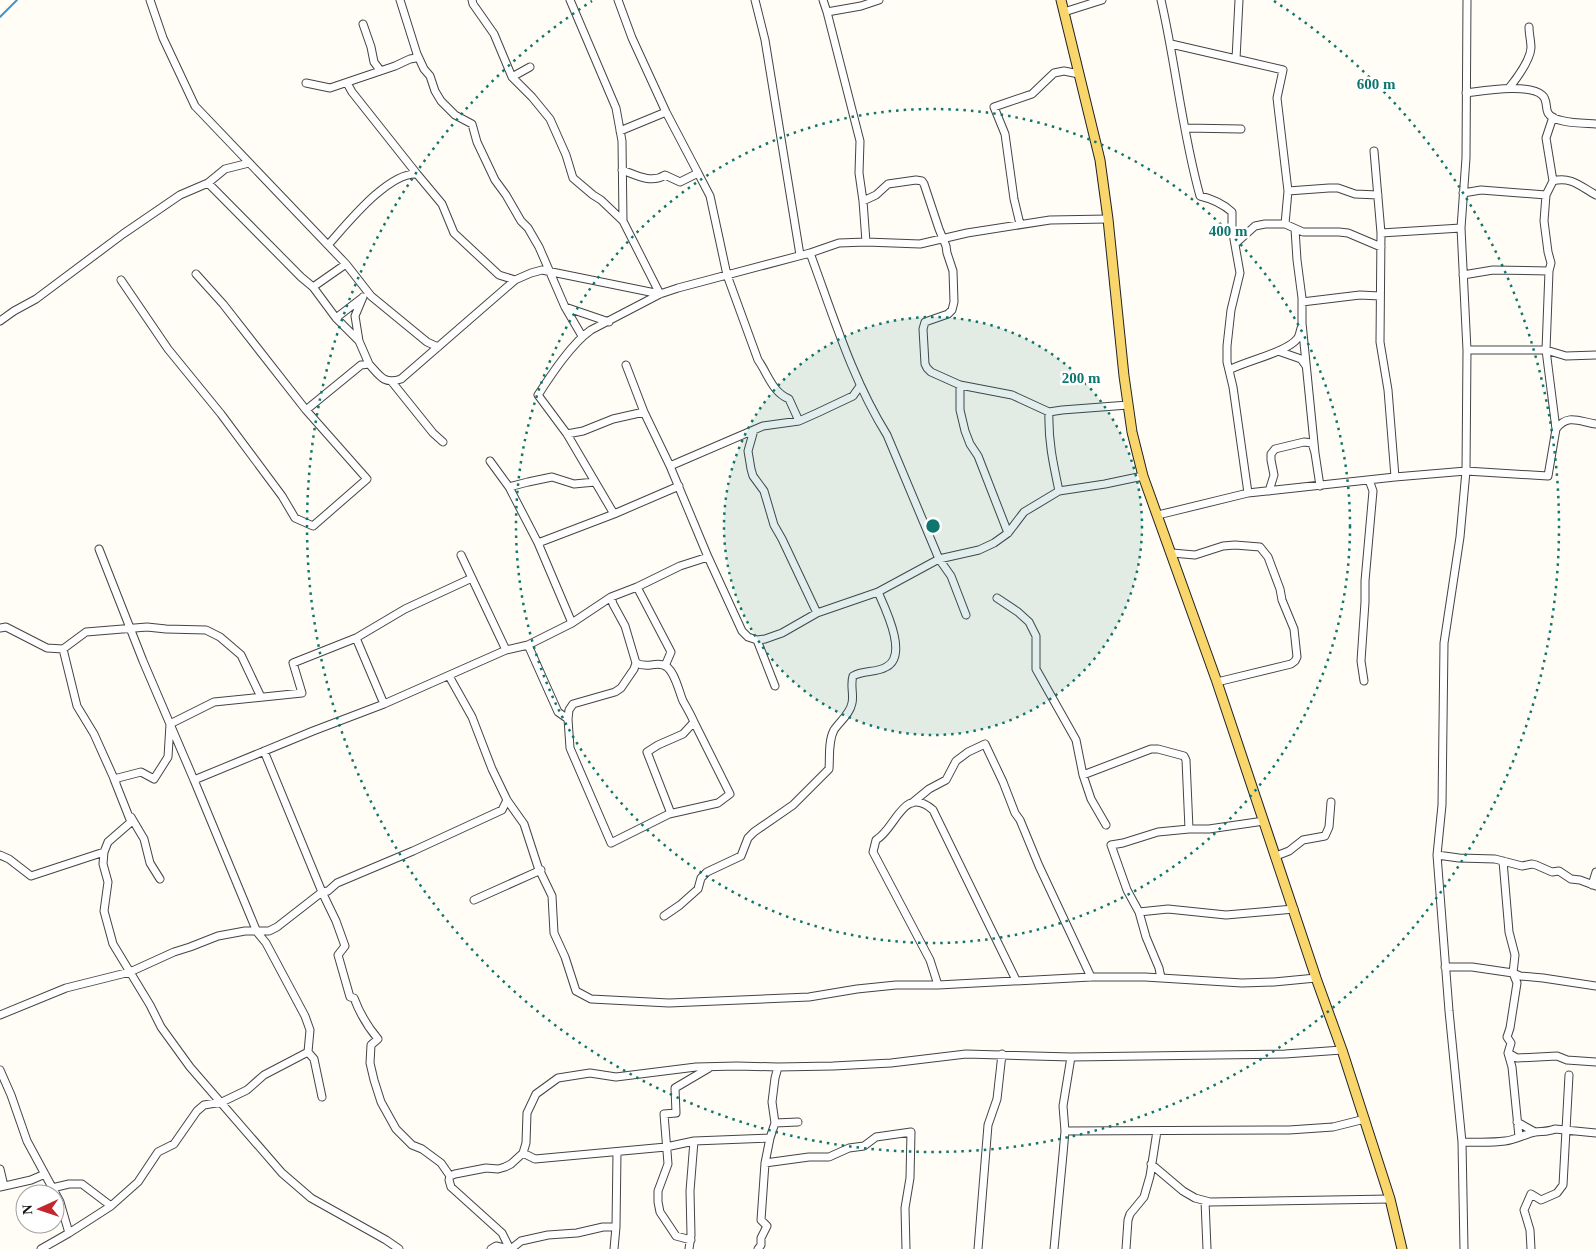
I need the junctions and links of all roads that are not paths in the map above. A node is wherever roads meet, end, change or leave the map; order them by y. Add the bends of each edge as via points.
1 (150, 0) edge
2 (400, 0) edge
3 (472, 0) edge
4 (570, 0) edge
5 (618, 0) edge
6 (755, 0) edge
7 (823, 0) edge
8 (879, 0) edge
9 (1061, 0) edge
10 (1102, 0) edge
11 (1162, 0) edge
12 (1239, 0) edge
13 (1467, 0) edge
14 (827, 12) junction
15 (1064, 12) junction
16 (363, 24) dead end
17 (1528, 27) dead end
18 (1171, 44) junction
19 (418, 54) junction
20 (1236, 60) junction
21 (530, 67) dead end
22 (380, 70) junction
23 (1079, 74) junction
24 (512, 77) junction
25 (306, 83) dead end
26 (348, 83) junction
27 (1509, 88) junction
28 (1466, 93) junction
29 (666, 112) junction
30 (1553, 117) junction
31 (1596, 124) edge
32 (1185, 128) junction
33 (1241, 129) dead end
34 (620, 131) junction
35 (1374, 151) dead end
36 (249, 163) junction
37 (622, 170) junction
38 (698, 173) junction
39 (418, 174) junction
40 (1553, 181) junction
41 (208, 182) junction
42 (1288, 191) junction
43 (1463, 193) junction
44 (1378, 195) junction
45 (1546, 195) junction
46 (1596, 195) edge
47 (863, 201) junction
48 (1108, 219) junction
49 (623, 221) junction
50 (1020, 224) junction
51 (1285, 224) junction
52 (1461, 228) junction
53 (1296, 229) junction
54 (1381, 233) junction
55 (943, 238) junction
56 (866, 242) junction
57 (1235, 244) junction
58 (328, 245) junction
59 (1381, 246) junction
60 (810, 253) junction
61 (800, 255) junction
62 (346, 264) junction
63 (544, 267) junction
64 (1550, 271) junction
65 (552, 273) junction
66 (196, 274) dead end
67 (727, 275) junction
68 (1463, 275) junction
69 (121, 280) dead end
70 (515, 280) junction
71 (313, 287) junction
72 (660, 294) junction
73 (367, 296) junction
74 (1380, 296) junction
75 (1302, 302) junction
76 (565, 307) junction
77 (336, 318) junction
78 (0, 321) edge
79 (609, 322) junction
80 (1302, 322) junction
81 (582, 336) junction
82 (359, 341) junction
83 (427, 342) junction
84 (438, 347) junction
85 (1467, 350) junction
86 (1546, 350) junction
87 (1278, 351) junction
88 (430, 354) junction
89 (1596, 355) edge
90 (370, 364) junction
91 (626, 365) dead end
92 (1306, 367) junction
93 (1229, 370) junction
94 (392, 382) junction
95 (960, 385) junction
96 (860, 386) junction
97 (1128, 406) junction
98 (306, 410) junction
99 (644, 412) junction
100 (1049, 412) junction
101 (799, 421) junction
102 (1596, 424) edge
103 (1556, 429) junction
104 (754, 430) junction
105 (567, 434) junction
106 (443, 442) dead end
107 (1315, 453) junction
108 (490, 461) dead end
109 (670, 466) junction
110 (1466, 471) junction
111 (1144, 476) junction
112 (1395, 477) junction
113 (1369, 480) junction
114 (595, 482) junction
115 (679, 486) junction
116 (1320, 486) junction
117 (509, 488) junction
118 (1059, 491) junction
119 (1269, 491) junction
120 (1248, 493) junction
121 (614, 514) junction
122 (1158, 515) junction
123 (1008, 534) junction
124 (538, 543) junction
125 (99, 549) dead end
126 (1172, 553) junction
127 (461, 555) dead end
128 (708, 557) junction
129 (940, 559) junction
130 (472, 578) junction
131 (637, 587) junction
132 (878, 592) junction
133 (612, 597) junction
134 (997, 598) dead end
135 (817, 613) junction
136 (966, 615) dead end
137 (572, 623) junction
138 (0, 628) edge
139 (130, 628) junction
140 (356, 638) junction
141 (756, 640) junction
142 (528, 646) junction
143 (63, 649) junction
144 (506, 650) junction
145 (636, 663) junction
146 (666, 666) junction
147 (449, 676) junction
148 (1364, 681) dead end
149 (1217, 682) junction
150 (775, 686) dead end
151 (261, 697) junction
152 (384, 704) junction
153 (568, 719) junction
154 (694, 722) junction
155 (170, 724) junction
156 (264, 751) junction
157 (1083, 775) junction
158 (114, 780) junction
159 (194, 780) junction
160 (507, 800) junction
161 (1331, 802) dead end
162 (912, 803) junction
163 (669, 814) junction
164 (1264, 822) junction
165 (1106, 825) dead end
166 (1189, 828) junction
167 (104, 852) junction
168 (0, 855) edge
169 (1437, 855) junction
170 (1276, 856) junction
171 (1502, 861) junction
172 (541, 870) junction
173 (1596, 872) edge
174 (160, 879) dead end
175 (1594, 885) edge
176 (322, 892) junction
177 (474, 900) dead end
178 (1294, 909) junction
179 (1139, 912) junction
180 (664, 916) dead end
181 (257, 932) junction
182 (1445, 967) junction
183 (130, 972) junction
184 (1513, 973) junction
185 (1092, 977) junction
186 (1161, 978) junction
187 (1316, 978) junction
188 (1016, 980) junction
189 (938, 985) junction
190 (1596, 986) edge
191 (0, 1014) edge
192 (1342, 1050) junction
193 (308, 1052) junction
194 (1508, 1053) junction
195 (1002, 1054) junction
196 (1071, 1057) junction
197 (1517, 1058) junction
198 (1596, 1062) edge
199 (778, 1067) junction
200 (1512, 1067) junction
201 (709, 1068) junction
202 (0, 1070) edge
203 (1569, 1075) dead end
204 (322, 1097) dead end
205 (222, 1102) junction
206 (1365, 1119) junction
207 (798, 1122) dead end
208 (1517, 1122) junction
209 (775, 1123) junction
210 (1566, 1130) junction
211 (1065, 1131) junction
212 (1157, 1131) junction
213 (1535, 1132) junction
214 (1596, 1133) edge
215 (1519, 1137) junction
216 (770, 1138) junction
217 (694, 1141) junction
218 (1462, 1142) junction
219 (666, 1147) junction
220 (617, 1152) junction
221 (523, 1153) junction
222 (765, 1163) junction
223 (1151, 1164) junction
224 (0, 1169) edge
225 (46, 1174) junction
226 (450, 1176) junction
227 (50, 1184) edge
228 (65, 1185) edge
229 (2, 1187) edge
230 (1390, 1199) junction
231 (1205, 1201) junction
232 (111, 1206) junction
233 (65, 1219) edge
234 (616, 1226) junction
235 (69, 1233) junction
236 (691, 1240) junction
237 (41, 1249) edge
238 (399, 1249) edge
239 (491, 1249) edge
240 (510, 1249) edge
241 (614, 1249) edge
242 (689, 1249) edge
243 (694, 1249) edge
244 (758, 1249) edge
245 (906, 1249) edge
246 (978, 1249) edge
247 (1054, 1249) edge
248 (1126, 1249) edge
249 (1207, 1249) edge
250 (1402, 1249) edge
251 (1464, 1249) edge
252 (1531, 1249) edge

1 - 36 street via 162,38 195,106
2 - 19 street
3 - 24 street via 494,34
4 - 34 street via 616,108
5 - 29 street
6 - 61 street
7 - 14 street
8 - 14 street
9 - 15 main road
10 - 15 street
11 - 18 street
12 - 20 street
13 - 28 street
14 - 47 street via 860,141 859,173
15 - 23 main road
16 - 22 street via 374,62
17 - 27 street via 1530,53
18 - 20 street
18 - 32 street
19 - 22 street via 416,58
19 - 63 street via 441,101 455,115 472,124 494,180 528,228 539,248
20 - 42 street via 1283,70 1277,98
21 - 24 street
22 - 26 street
23 - 48 main road via 1098,151
23 - 50 street via 1054,73 1032,94 994,107 1006,142
24 - 49 street via 550,119 573,178
25 - 26 street via 330,88
26 - 39 street
27 - 28 street
27 - 30 street via 1542,95 1548,114
28 - 43 street
29 - 34 street
29 - 38 street
30 - 31 street via 1560,121
30 - 40 street via 1546,138
32 - 33 street
32 - 57 street via 1200,196 1213,198 1232,212
34 - 37 street
35 - 44 street
36 - 41 street via 225,169
36 - 58 street
37 - 38 street via 647,179 665,175 680,182
37 - 49 street
38 - 67 street via 710,196
39 - 58 street via 407,174 370,199
39 - 70 street via 442,204 454,233 498,275
40 - 45 street
40 - 46 street via 1573,181
41 - 71 street
41 - 78 street via 180,195 36,299
42 - 44 street via 1338,188 1355,194
42 - 51 street
43 - 45 street via 1481,190
43 - 52 street
44 - 54 street
45 - 64 street via 1544,221
47 - 55 street via 888,184 922,181
47 - 56 street
48 - 50 street
48 - 97 main road
49 - 72 street
50 - 55 street
51 - 53 street
51 - 57 street via 1255,226
52 - 54 street
52 - 68 street
53 - 59 street via 1348,233
53 - 75 street
54 - 59 street
55 - 56 street via 920,244
55 - 95 street via 953,271 954,302 948,314 925,322 922,329 925,364 931,372
56 - 60 street via 839,243
57 - 93 street via 1240,273 1228,336
58 - 62 street
59 - 74 street
60 - 61 street
60 - 96 street
61 - 67 street
62 - 71 street
62 - 73 street
63 - 65 street
63 - 70 street
64 - 68 street via 1493,270
64 - 86 street
65 - 72 street
65 - 76 street
66 - 98 street
67 - 72 street
67 - 101 street via 758,360 772,385 789,399
68 - 85 street
69 - 98 street via 168,349 221,414 295,518 313,526 367,479
70 - 84 street
71 - 77 street
72 - 79 street
73 - 77 street
73 - 82 street via 355,316
73 - 83 street
74 - 75 street via 1360,295
74 - 112 street via 1380,342 1388,390
75 - 80 street
76 - 79 street
76 - 81 street
77 - 82 street
79 - 81 street
80 - 87 street via 1298,338
80 - 92 street
81 - 105 street via 538,395
82 - 90 street
83 - 84 street
83 - 88 street
84 - 88 street
85 - 86 street
85 - 110 street
86 - 89 street via 1566,356
86 - 103 street
87 - 92 street via 1301,359
87 - 93 street
88 - 94 street via 401,379
90 - 94 street via 381,378
90 - 98 street via 361,365
91 - 99 street
92 - 107 street
93 - 120 street
94 - 106 street
95 - 100 street via 1012,395
95 - 123 street via 960,410 965,431
96 - 101 street via 853,396
96 - 129 street via 887,435
97 - 100 street
97 - 111 main road
99 - 105 street
99 - 109 street
100 - 118 street via 1050,450
101 - 104 street
102 - 103 street via 1566,420
103 - 110 street via 1548,476
104 - 109 street
104 - 135 street via 748,451 753,476 764,491 774,525
105 - 114 street
107 - 116 street
107 - 119 street via 1312,443 1308,442 1275,449 1271,454 1274,475
108 - 117 street
109 - 115 street
110 - 112 street
110 - 169 street via 1444,643 1442,805
111 - 118 street
111 - 122 main road
112 - 113 street
113 - 116 street
113 - 148 street via 1373,492 1361,661
114 - 117 street via 574,484 552,477
114 - 121 street
115 - 121 street
115 - 128 street
116 - 119 street
117 - 124 street
118 - 123 street via 1024,512
119 - 120 street
120 - 122 street
121 - 124 street
122 - 126 main road
123 - 129 street via 979,550
124 - 137 street
125 - 139 street
126 - 149 main road
126 - 149 street via 1195,555 1236,545 1260,548 1268,557 1294,629 1297,657 1291,664
127 - 130 street
128 - 131 street via 680,566
128 - 141 street via 742,631
129 - 132 street
129 - 136 street via 951,576
130 - 140 street via 405,608
130 - 144 street
131 - 133 street
131 - 146 street via 671,652
132 - 135 street
132 - 180 street via 889,619 896,652 890,666 853,676 852,704 831,737 830,769 793,805 754,832 741,856 707,872 698,889
133 - 137 street
133 - 145 street
134 - 157 street via 1029,622 1036,636 1036,669 1076,740
135 - 141 street via 782,633
137 - 142 street
138 - 143 street via 6,627 47,648
139 - 143 street via 86,632
139 - 151 street via 206,630 220,637 241,655
139 - 155 street
140 - 151 street via 293,663 302,693
140 - 152 street
141 - 150 street
142 - 144 street
142 - 153 street via 558,712
143 - 158 street via 77,706 94,734
144 - 147 street
145 - 146 street
145 - 153 street via 621,688 573,704
146 - 154 street via 674,676
147 - 152 street
147 - 160 street via 472,717
149 - 164 main road
151 - 155 street via 214,702
152 - 156 street
153 - 163 street via 570,748 611,843
154 - 163 street via 683,734 647,752
154 - 163 street via 730,794 718,803
155 - 158 street via 168,757 154,779 141,772
155 - 159 street
156 - 159 street
156 - 176 street
157 - 165 street via 1091,800
157 - 166 street via 1151,749 1184,756
158 - 167 street via 131,822 108,842
158 - 174 street
159 - 181 street
160 - 172 street via 524,824
160 - 176 street via 502,810
161 - 170 street via 1325,836 1303,840
162 - 185 street via 946,780 962,756 985,744
162 - 188 street via 921,803 933,810
162 - 189 street via 905,806 876,840 873,852 930,960
164 - 166 street via 1209,829
164 - 170 main road
166 - 179 street via 1158,832 1111,845 1127,890
167 - 168 street via 31,876
167 - 183 street via 103,864 108,882 104,911 113,944
169 - 171 street
169 - 182 street
170 - 178 main road
171 - 175 street via 1522,866 1536,865 1552,872 1559,870 1571,880
171 - 184 street via 1509,932 1515,955
172 - 177 street
172 - 189 street via 552,896 554,933 576,991 591,999 669,1003 809,997 896,984
173 - 175 street
176 - 181 street via 277,927
176 - 226 street via 345,946 338,955 350,997 354,998 378,1039 371,1045 370,1063 381,1102 396,1129 412,1145 441,1163
178 - 179 street via 1226,915 1168,909
178 - 187 main road
179 - 186 street
181 - 183 street via 218,936
181 - 193 street via 305,1016 310,1030
182 - 184 street
182 - 218 street
183 - 191 street via 66,988
183 - 205 street via 160,1027
184 - 190 street
184 - 194 street via 1516,990 1507,1037 1511,1043
185 - 186 street
185 - 188 street
186 - 187 street via 1236,983
187 - 192 main road
188 - 189 street
192 - 196 street via 1285,1054
192 - 206 main road
193 - 204 street via 314,1059
193 - 205 street
194 - 197 street
194 - 200 street
195 - 196 street
195 - 199 street via 966,1054 891,1063
195 - 246 street via 997,1099 988,1125
196 - 211 street via 1063,1106
197 - 198 street via 1557,1056
197 - 200 street
199 - 201 street
199 - 209 street via 772,1102
200 - 208 street
201 - 219 street via 675,1088 676,1113 664,1114
201 - 221 street via 616,1077 590,1073 558,1078 536,1094 527,1113
202 - 225 street via 27,1141
203 - 210 street
205 - 232 street via 204,1105 197,1111 174,1144 158,1152 138,1182
205 - 238 street via 282,1173 311,1198
206 - 212 street via 1290,1130
206 - 230 main road
207 - 209 street
208 - 213 street
208 - 215 street
209 - 216 street
210 - 213 street
210 - 214 street
210 - 252 street via 1563,1185 1557,1193 1541,1200 1531,1194 1524,1210
211 - 212 street
211 - 247 street
212 - 223 street
213 - 215 street
215 - 218 street via 1479,1144
216 - 217 street
216 - 222 street
217 - 219 street
217 - 236 street
218 - 251 street
219 - 220 street
219 - 236 street via 668,1164 658,1191 660,1212 676,1236
220 - 221 street via 535,1159
220 - 234 street
221 - 226 street via 505,1167 480,1168
222 - 244 street via 761,1220 767,1226
222 - 245 street via 829,1157 849,1148 864,1146 876,1137 911,1132 910,1178 905,1208
223 - 231 street via 1183,1191
223 - 248 street via 1144,1197 1128,1220
224 - 229 street
225 - 227 street
225 - 229 street
226 - 240 street via 451,1186 502,1233
228 - 232 street via 82,1184
230 - 231 street
230 - 250 main road
231 - 249 street
232 - 235 street
233 - 235 street
234 - 240 street via 548,1235 521,1241
234 - 241 street
235 - 237 street
236 - 242 street
236 - 243 street
239 - 240 street via 496,1246

